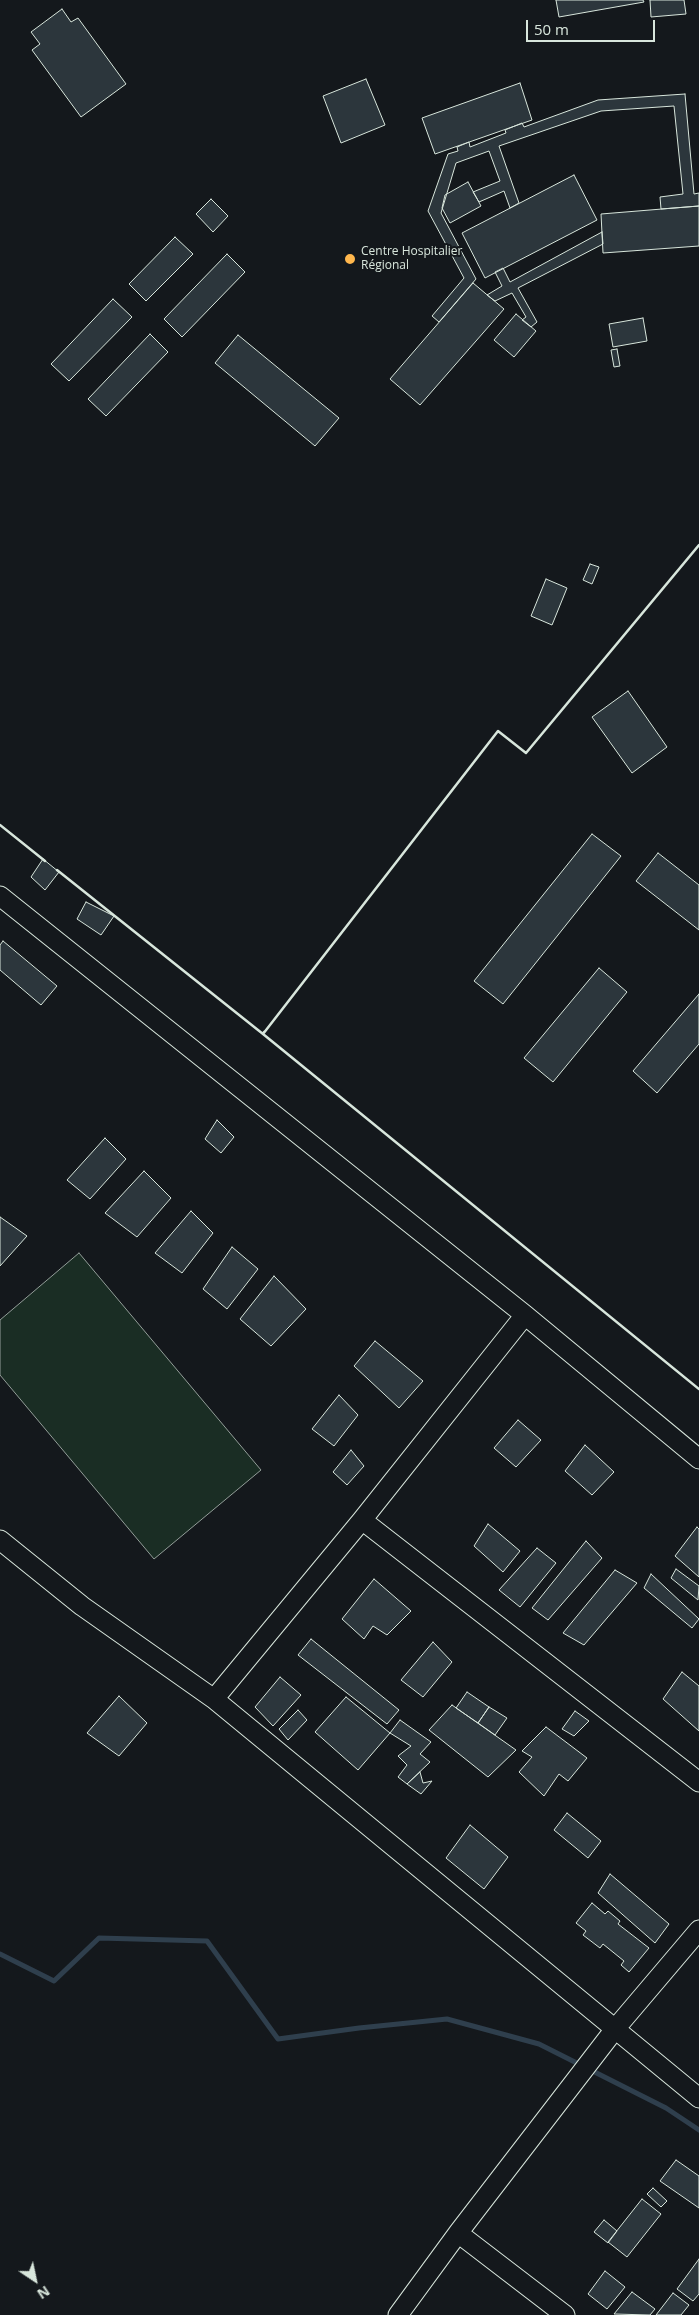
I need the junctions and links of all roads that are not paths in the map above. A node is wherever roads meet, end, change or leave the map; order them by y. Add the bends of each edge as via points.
1 (0, 896) edge
2 (525, 1315) junction
3 (699, 1459) edge
4 (362, 1520) junction
5 (0, 1540) edge
6 (214, 1699) junction
7 (699, 1782) edge
8 (699, 1930) edge
9 (615, 2029) junction
10 (699, 2098) edge
11 (458, 2232) junction
12 (398, 2315) edge
13 (566, 2315) edge

1 - 2 street
2 - 3 street
2 - 4 street
4 - 6 street
4 - 7 street
5 - 6 street via 82,1606
6 - 9 street
8 - 9 street
9 - 10 street
9 - 11 street
11 - 12 street
11 - 13 street

